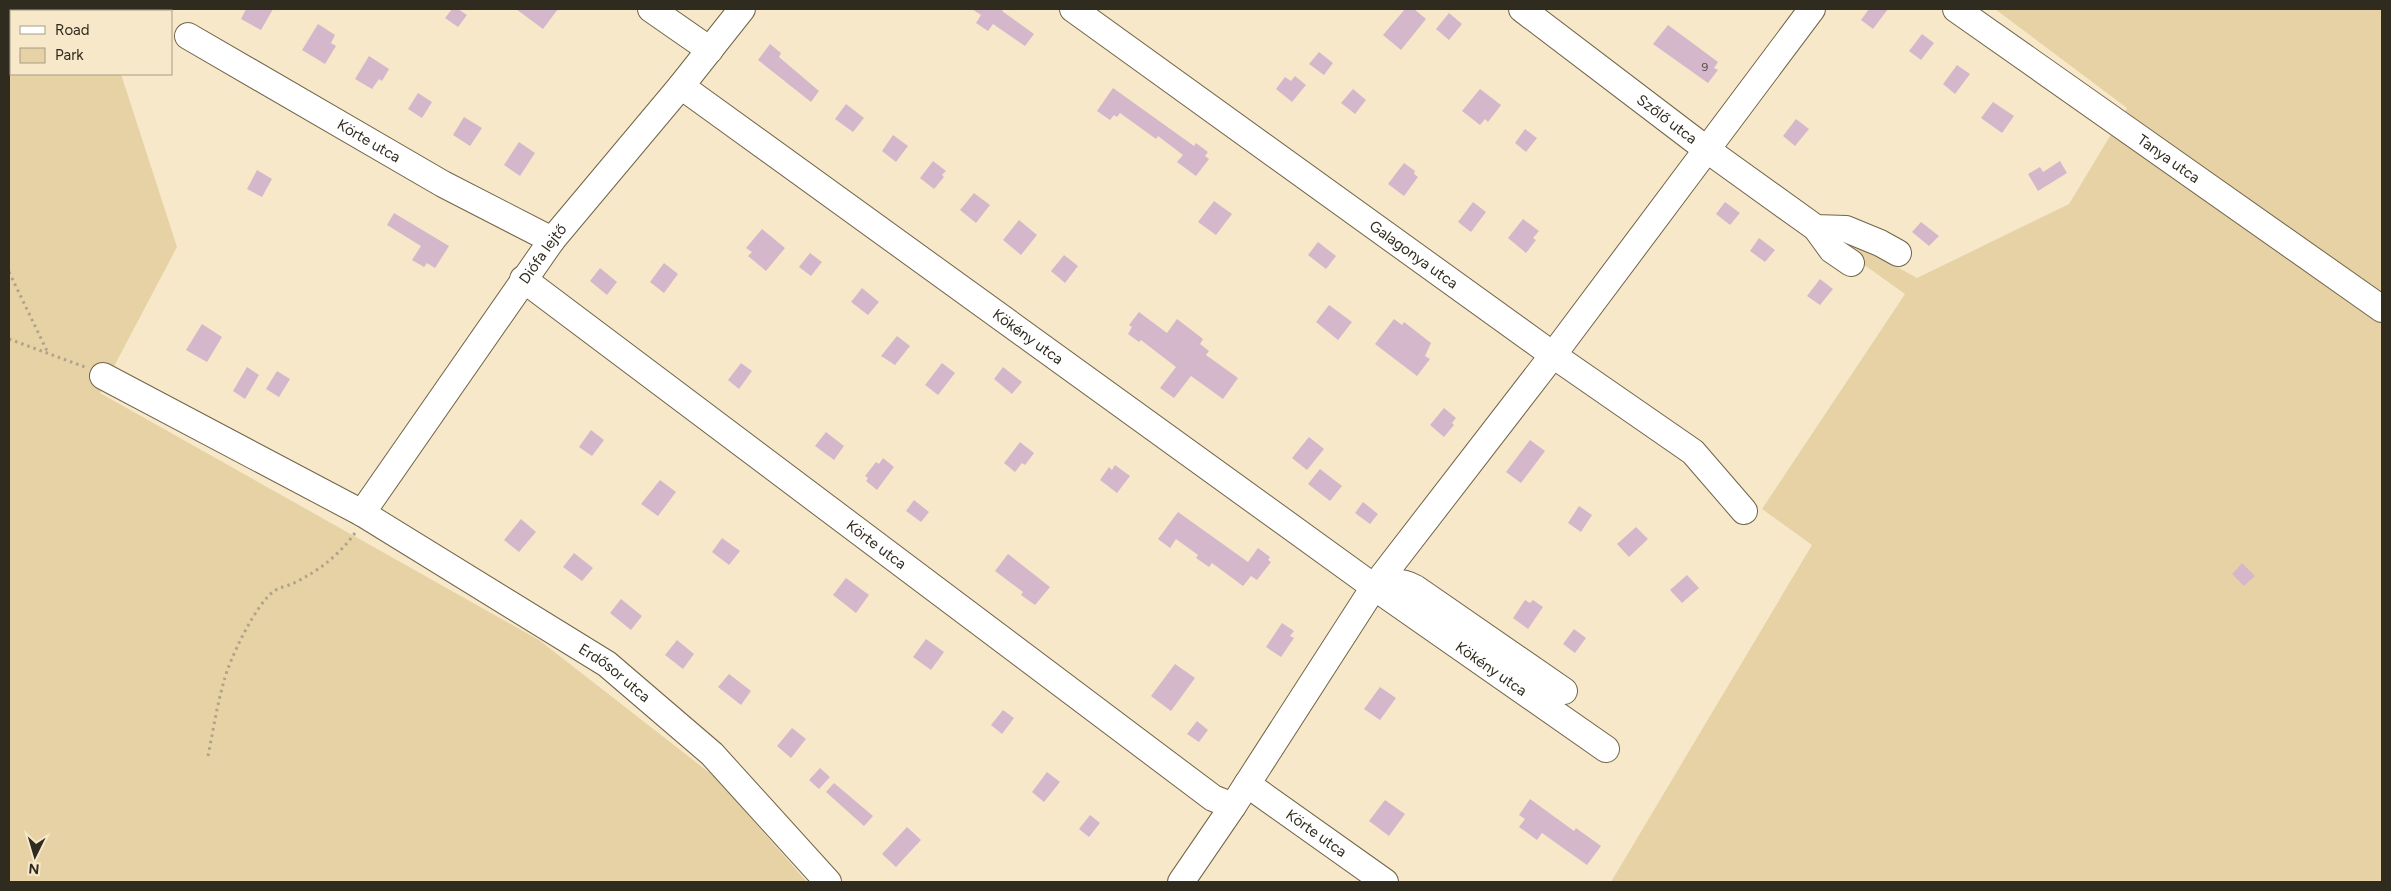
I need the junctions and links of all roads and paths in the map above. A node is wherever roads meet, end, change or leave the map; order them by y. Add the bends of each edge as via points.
1 (651, 9) edge
2 (742, 9) edge
3 (1073, 9) edge
4 (1522, 9) edge
5 (1812, 9) edge
6 (1956, 9) edge
7 (188, 36) dead end
8 (710, 50) junction
9 (682, 86) junction
10 (1706, 149) junction
11 (1816, 228) junction
12 (552, 240) junction
13 (1898, 254) dead end
14 (1851, 263) dead end
15 (9, 272) edge
16 (523, 279) junction
17 (2382, 309) edge
18 (9, 339) edge
19 (48, 353) junction
20 (1553, 355) junction
21 (103, 376) joint
22 (1744, 511) dead end
23 (364, 514) junction
24 (1374, 587) junction
25 (1564, 691) dead end
26 (1606, 749) dead end
27 (208, 756) dead end
28 (1247, 784) junction
29 (1233, 806) junction
30 (828, 882) edge
31 (1181, 882) edge
32 (1385, 882) edge

1 - 8 street
2 - 8 street, Diófa lejtő
3 - 20 street, Galagonya utca
4 - 10 street, Szőlő utca
5 - 10 street
6 - 17 street, Tanya utca
7 - 12 street, Körte utca via 443,184
8 - 9 street, Diófa lejtő
9 - 12 street, Diófa lejtő
9 - 24 street, Kökény utca
10 - 11 street, Szőlő utca
10 - 20 street
11 - 13 street via 1846,229
11 - 14 street, Szőlő utca via 1832,250
12 - 16 street, Diófa lejtő
15 - 19 path
16 - 23 street, Diófa lejtő
16 - 29 street, Körte utca via 1213,798
18 - 19 path
19 - 21 path
20 - 22 street, Galagonya utca via 1694,452
20 - 24 street
21 - 23 street, Erdősor utca
23 - 27 path via 335,558 295,583 274,591 264,600 224,679
23 - 30 street, Erdősor utca via 607,664 712,754
24 - 25 street, Kökény utca via 1404,582 1415,588
24 - 26 street, Kökény utca
24 - 28 street
28 - 29 street
28 - 32 street, Körte utca
29 - 31 street

